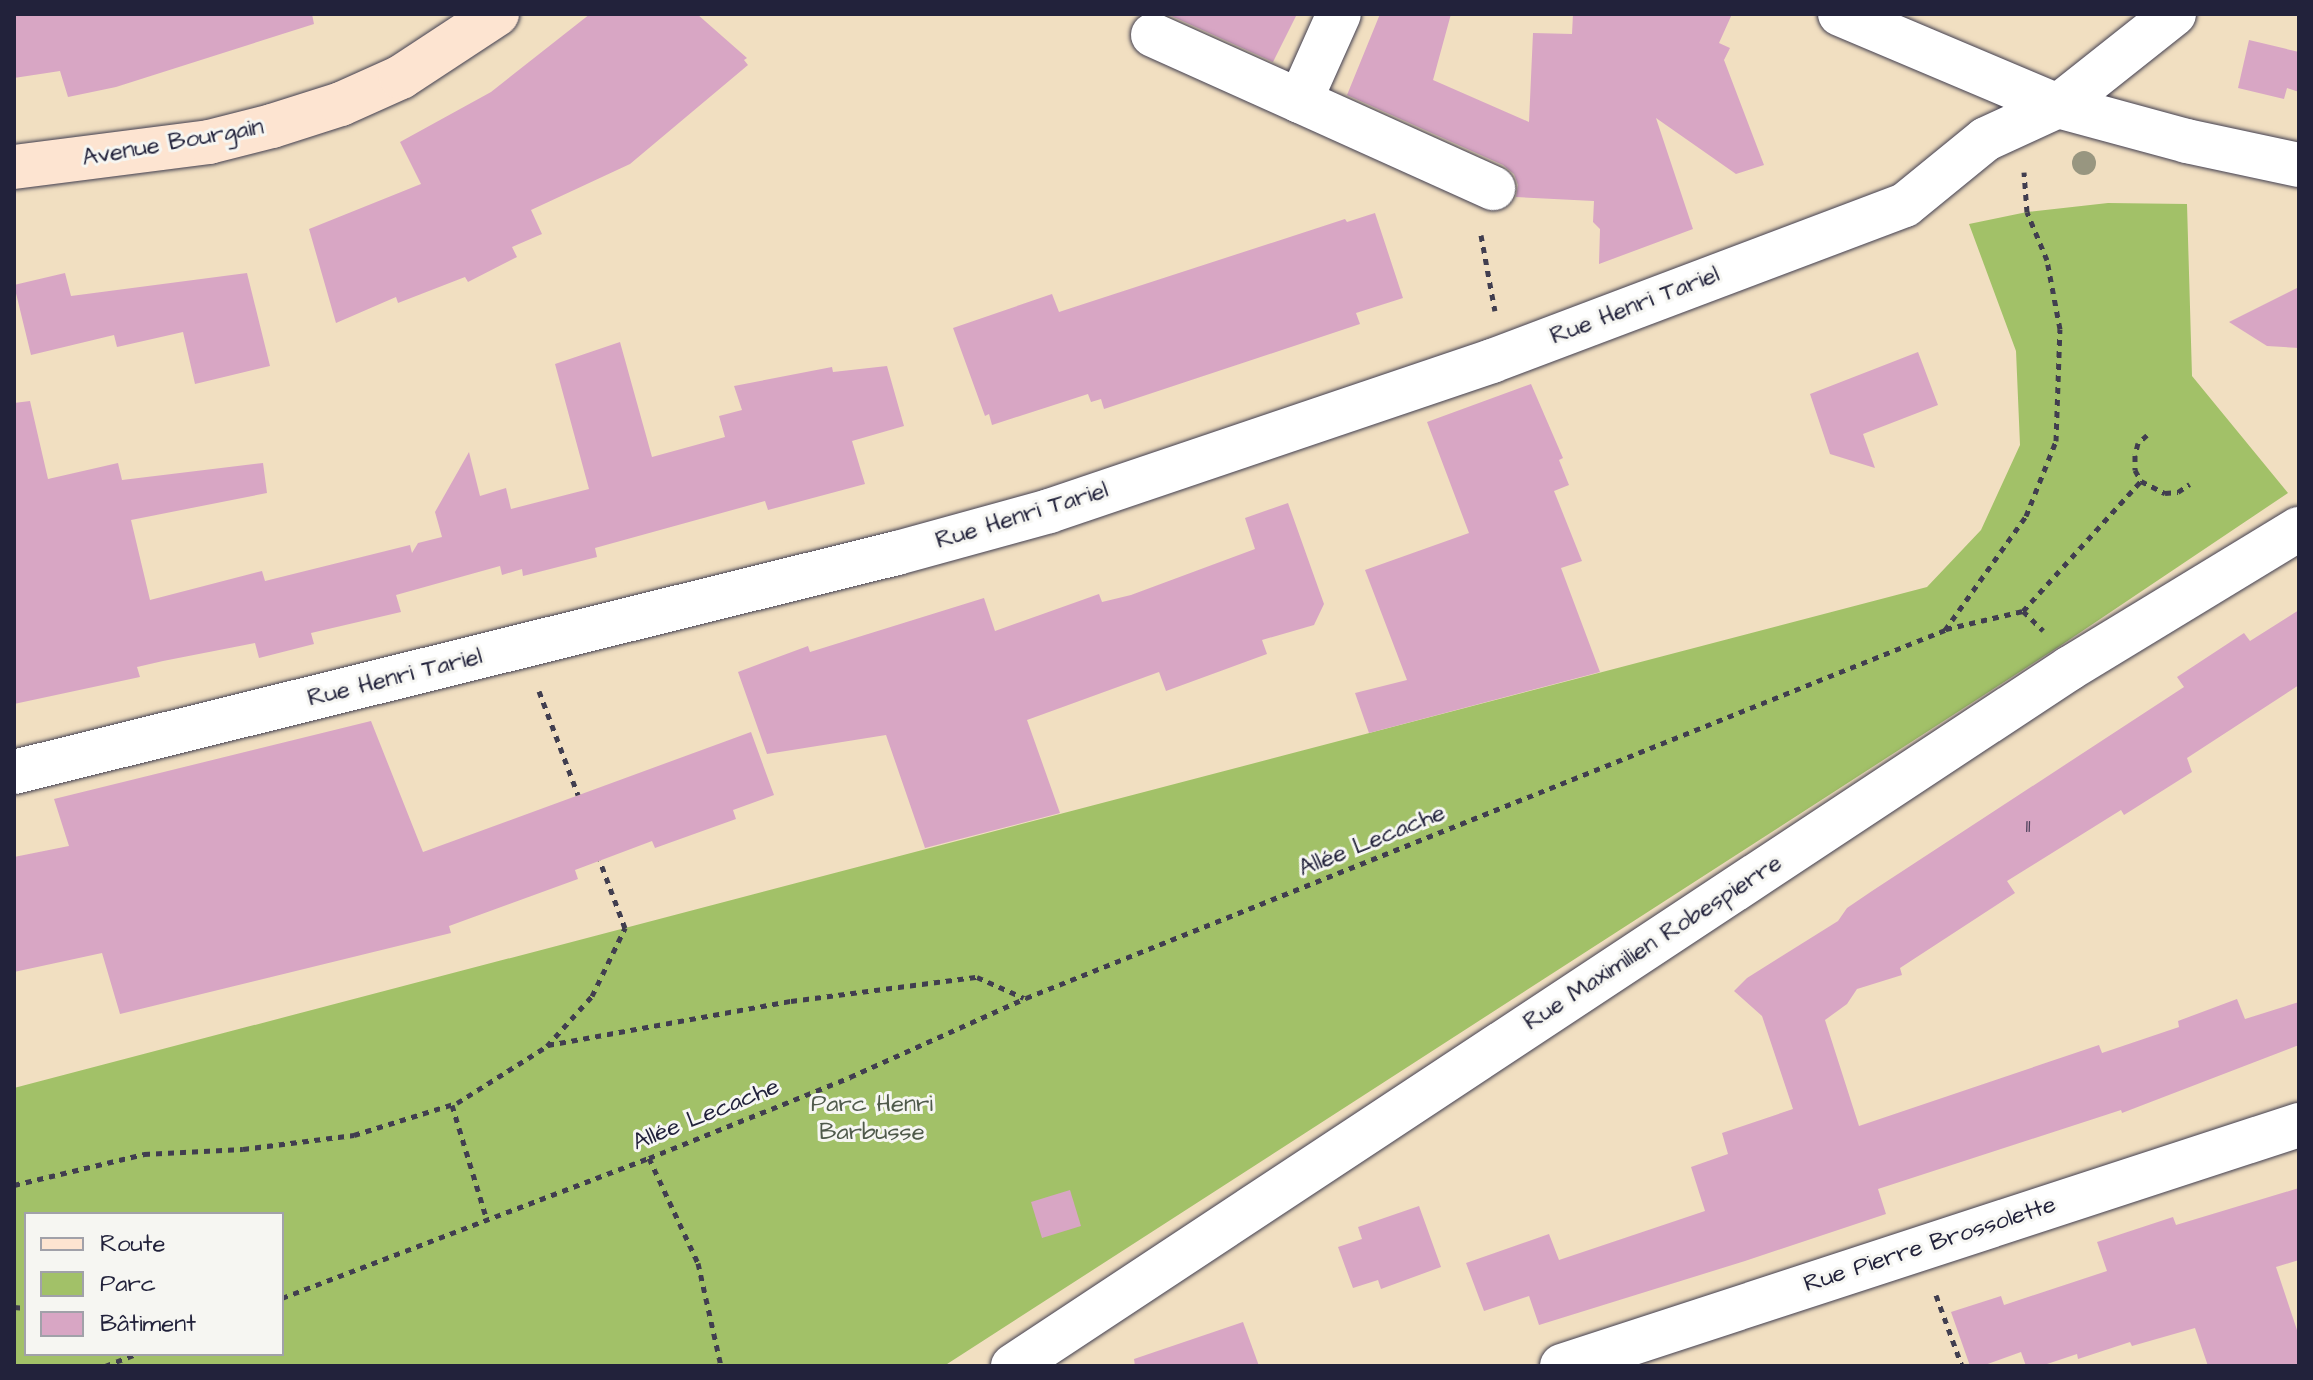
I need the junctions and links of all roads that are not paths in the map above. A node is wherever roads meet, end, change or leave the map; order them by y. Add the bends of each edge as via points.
1 (497, 14) edge
2 (1339, 14) edge
3 (1840, 14) edge
4 (2174, 15) edge
5 (1153, 35) dead end
6 (1300, 101) junction
7 (2058, 106) junction
8 (2299, 165) edge
9 (14, 167) edge
10 (1493, 188) dead end
11 (2299, 529) edge
12 (14, 772) edge
13 (2299, 1125) edge
14 (1013, 1366) edge
15 (1562, 1366) edge

1 - 9 main road, Avenue Bourgain via 401,77 272,126 209,142
2 - 6 street
3 - 7 street
4 - 7 street, Rue Henri Tariel
5 - 6 street
6 - 10 street
7 - 8 street
7 - 12 street, Rue Henri Tariel via 1986,139 1905,205 1508,354 1049,511
11 - 14 street, Rue Maximilien Robespierre via 2070,668
13 - 15 street, Rue Pierre Brossolette

